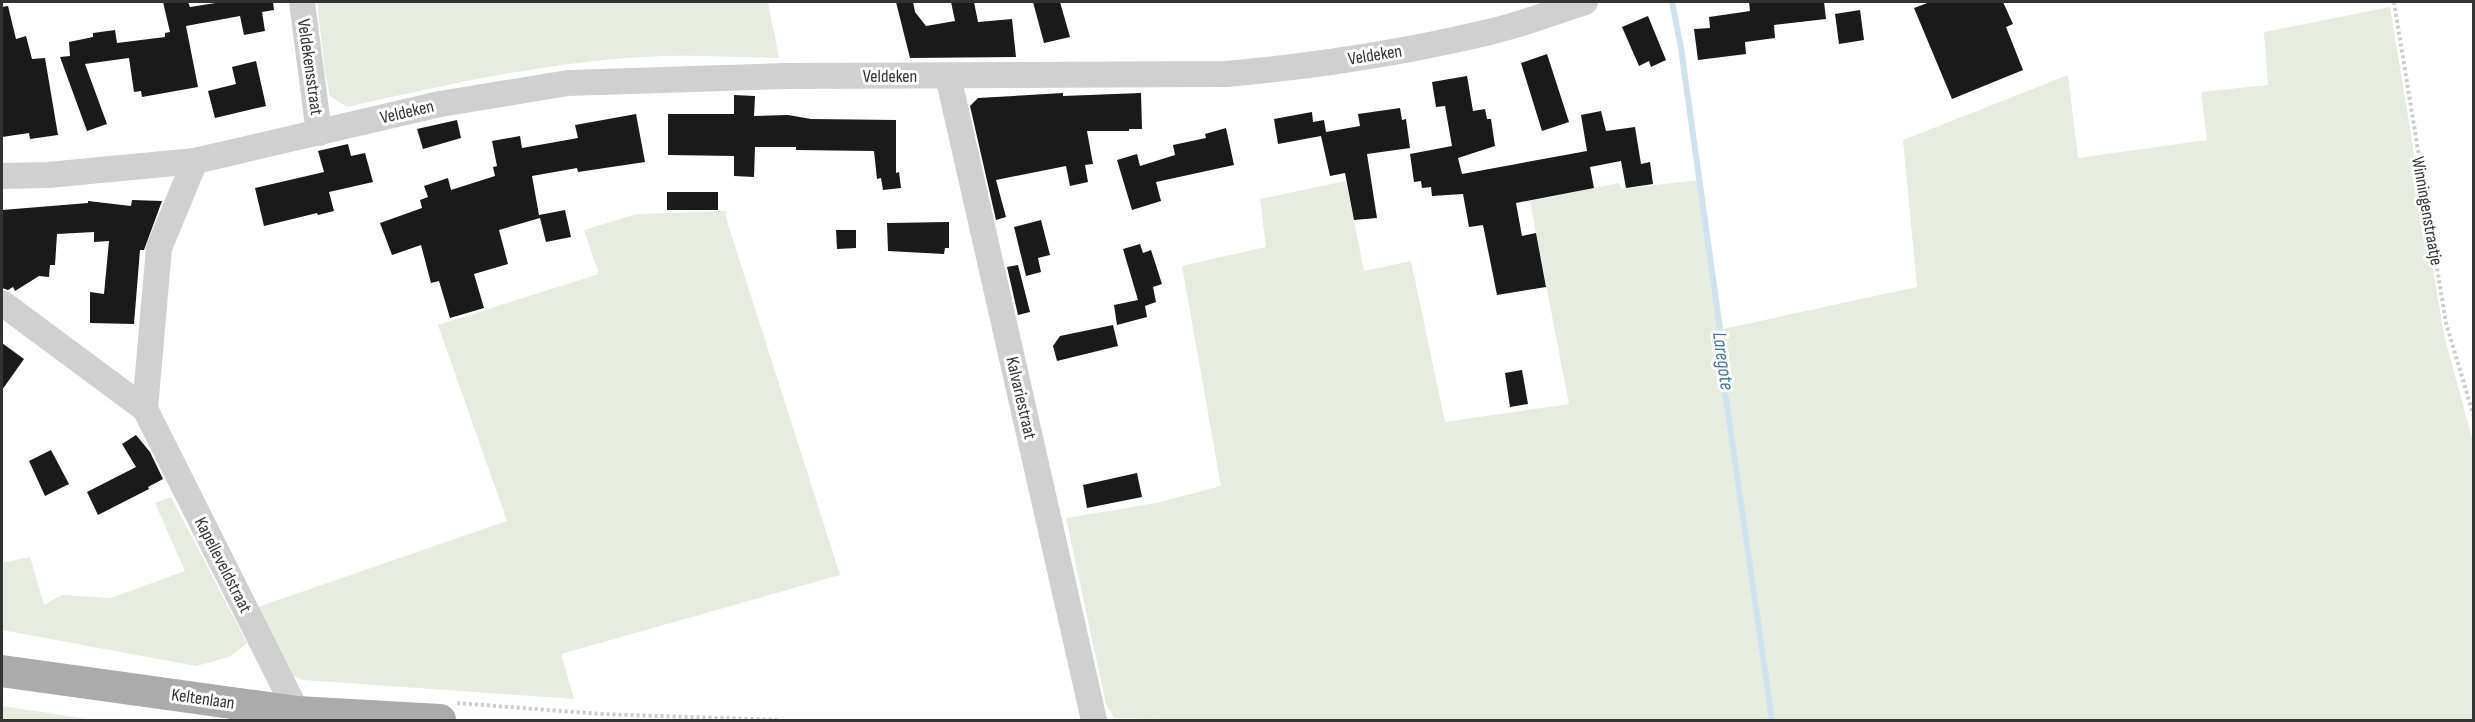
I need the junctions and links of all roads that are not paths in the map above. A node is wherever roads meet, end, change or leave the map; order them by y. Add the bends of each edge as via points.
1 (302, 2) edge
2 (1585, 2) edge
3 (1538, 9) edge
4 (948, 76) junction
5 (319, 133) junction
6 (195, 161) junction
7 (2, 176) edge
8 (2, 303) edge
9 (145, 409) junction
10 (2, 670) edge
11 (299, 716) edge
12 (441, 720) edge
13 (1094, 720) edge

1 - 5 street, Veldekensstraat
2 - 3 street, Veldeken
3 - 4 street, Veldeken via 1492,32 1392,54 1298,67 1226,74
4 - 5 street, Veldeken via 785,76 568,83 440,105
4 - 13 street, Kalvariestraat
5 - 6 street, Veldeken
6 - 7 street, Veldeken via 48,176
6 - 9 street via 159,248
8 - 9 street
9 - 11 street, Kapelleveldstraat
10 - 11 main road, Keltenlaan
11 - 12 main road, Keltenlaan

